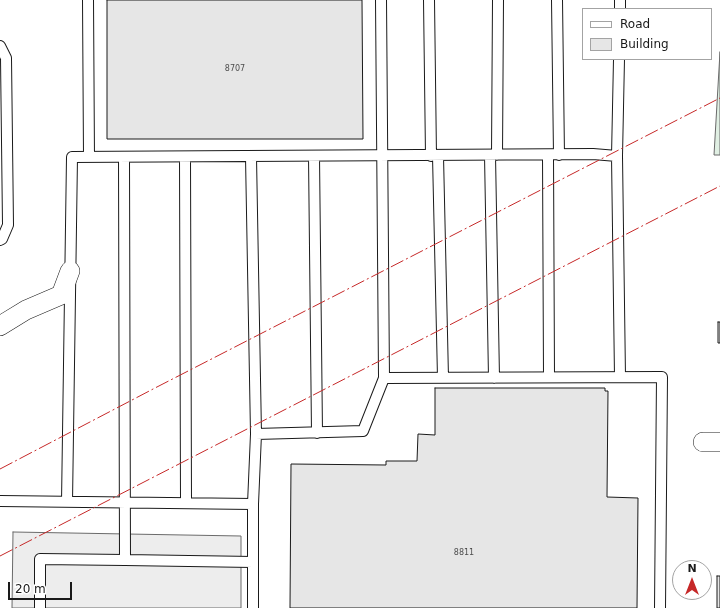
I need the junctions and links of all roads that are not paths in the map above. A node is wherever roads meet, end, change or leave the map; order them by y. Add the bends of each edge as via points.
1 (88, 0) edge
2 (381, 0) edge
3 (429, 0) edge
4 (498, 0) edge
5 (557, 0) edge
6 (0, 46) edge
7 (619, 60) edge
8 (494, 155) junction
9 (548, 155) junction
10 (559, 155) junction
11 (314, 156) junction
12 (382, 156) junction
13 (435, 156) junction
14 (617, 156) junction
15 (89, 157) junction
16 (124, 157) junction
17 (185, 157) junction
18 (251, 157) junction
19 (0, 240) edge
20 (70, 271) junction
21 (0, 326) edge
22 (549, 377) junction
23 (620, 377) junction
24 (384, 378) junction
25 (443, 378) junction
26 (494, 378) junction
27 (317, 433) junction
28 (256, 434) junction
29 (0, 501) edge
30 (67, 502) junction
31 (125, 503) junction
32 (186, 503) junction
33 (253, 504) junction
34 (125, 560) junction
35 (253, 562) junction
36 (40, 608) edge
37 (253, 608) edge
38 (660, 608) edge

1 - 15 lane
2 - 12 lane
3 - 13 lane
4 - 8 lane
5 - 10 lane
6 - 19 lane via 6,58 8,226
7 - 14 lane
8 - 9 lane
8 - 13 lane
8 - 26 lane
9 - 10 lane
9 - 22 lane
10 - 14 lane
11 - 12 lane
11 - 18 lane
11 - 27 lane
12 - 13 lane
12 - 24 lane
13 - 25 lane
14 - 23 lane
15 - 16 lane
15 - 20 lane via 72,157
16 - 17 lane
16 - 31 lane
17 - 18 lane
17 - 32 lane
18 - 28 lane
20 - 21 street via 61,295 26,310
20 - 30 lane
22 - 23 lane
22 - 26 lane
23 - 38 lane via 662,377
24 - 25 lane
24 - 27 lane via 363,431
25 - 26 lane
27 - 28 lane
28 - 33 lane
29 - 30 lane
30 - 31 lane
31 - 32 lane
31 - 34 lane
32 - 33 lane
33 - 35 lane
34 - 35 lane
34 - 36 lane via 40,559
35 - 37 lane

